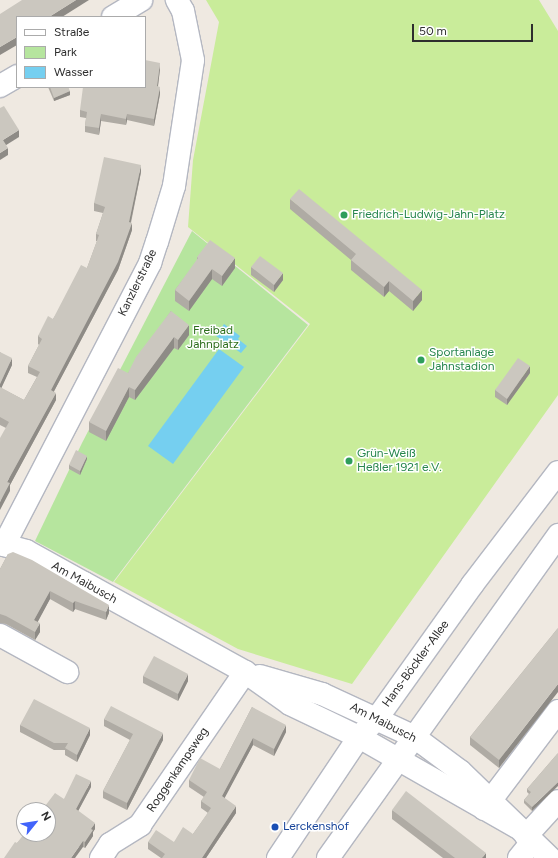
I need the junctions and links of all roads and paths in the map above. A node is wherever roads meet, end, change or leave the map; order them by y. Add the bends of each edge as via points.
1 (141, 0) edge
2 (177, 0) edge
3 (115, 16) edge
4 (16, 77) edge
5 (0, 86) edge
6 (558, 472) edge
7 (558, 535) edge
8 (2, 545) edge
9 (0, 635) edge
10 (67, 672) dead end
11 (245, 672) junction
12 (558, 711) edge
13 (378, 717) junction
14 (413, 736) junction
15 (359, 737) junction
16 (396, 759) junction
17 (558, 801) edge
18 (488, 804) junction
19 (524, 841) edge
20 (101, 858) edge
21 (278, 858) edge
22 (328, 858) edge
23 (550, 858) edge

1 - 3 street
2 - 8 street, Kanzlerstraße via 183,11 193,60 174,186 157,242 146,270
4 - 5 street
6 - 13 street, Hans-Böckler-Allee via 472,585
7 - 14 street
8 - 11 street, Am Maibusch via 26,551
9 - 10 street
11 - 13 street, Am Maibusch via 322,694
11 - 15 street, Am Maibusch via 290,704
11 - 20 street, Roggenkampsweg via 140,826 110,844
12 - 18 street
13 - 14 street, Am Maibusch
13 - 15 street, Hans-Böckler-Allee
14 - 16 street
14 - 18 street, Am Maibusch
15 - 16 street, Am Maibusch
15 - 21 street, Hans-Böckler-Allee
16 - 18 street, Am Maibusch
16 - 22 street
17 - 19 street
18 - 19 street, Am Maibusch
19 - 23 street, Am Maibusch

